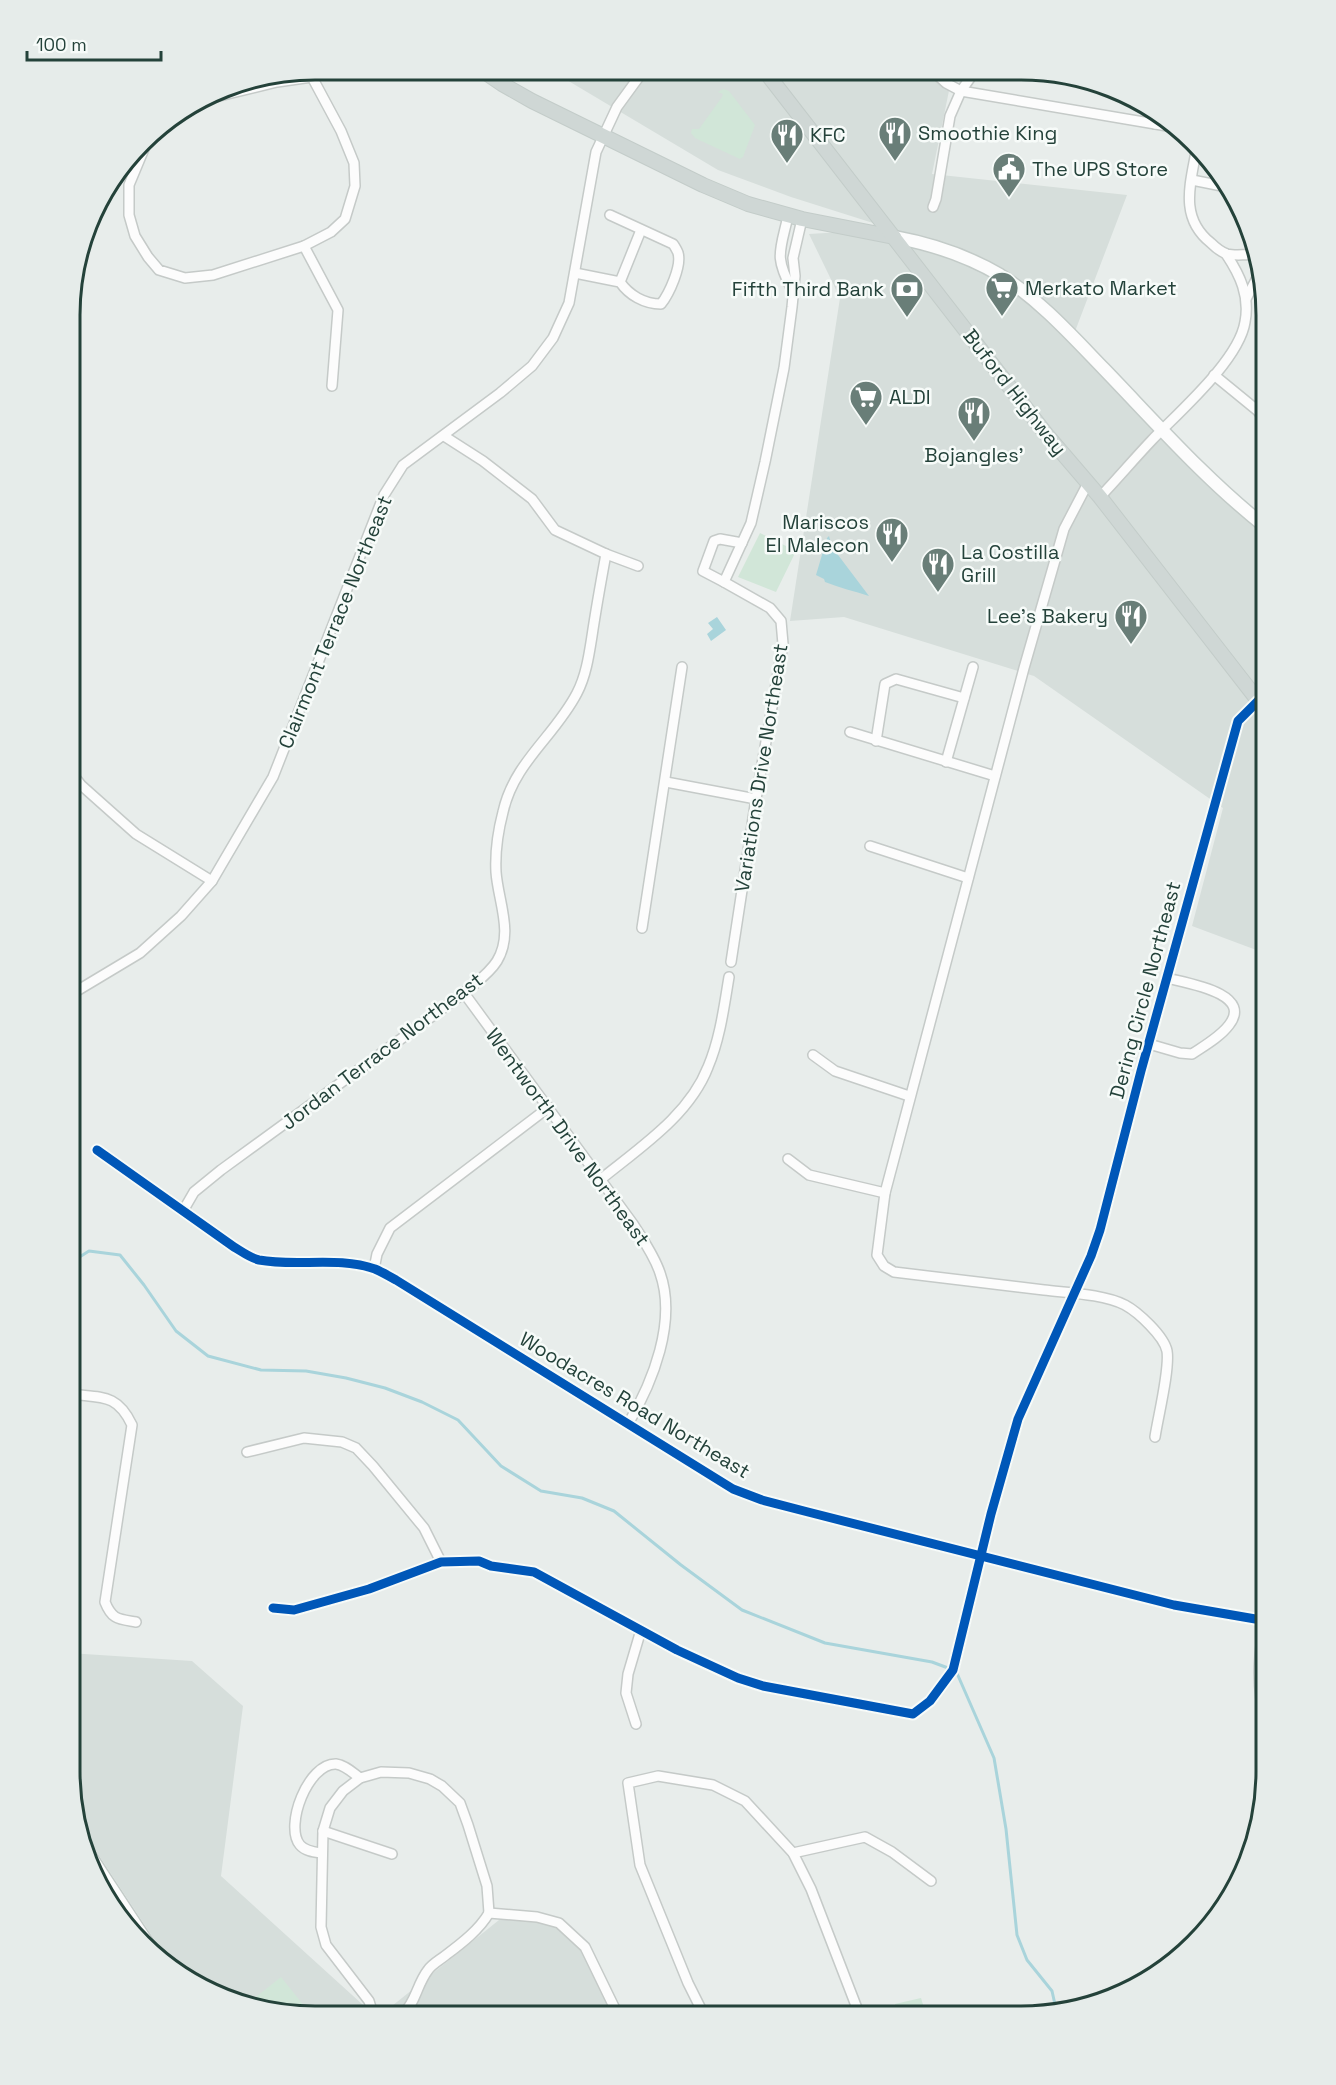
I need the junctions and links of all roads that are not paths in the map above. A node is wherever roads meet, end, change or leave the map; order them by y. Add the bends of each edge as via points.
1 (314, 80) edge
2 (497, 80) edge
3 (636, 80) edge
4 (772, 80) edge
5 (943, 80) edge
6 (969, 80) edge
7 (961, 91) junction
8 (1155, 124) joint
9 (1160, 125) edge
10 (603, 135) junction
11 (140, 157) edge
12 (1195, 157) edge
13 (1192, 180) junction
14 (1218, 185) edge
15 (933, 207) dead end
16 (610, 215) dead end
17 (795, 217) junction
18 (640, 230) junction
19 (894, 237) junction
20 (304, 246) junction
21 (1227, 254) junction
22 (1248, 254) edge
23 (575, 273) junction
24 (620, 282) junction
25 (1254, 284) edge
26 (793, 291) junction
27 (1246, 300) junction
28 (1214, 375) junction
29 (332, 386) dead end
30 (1256, 409) edge
31 (1162, 430) junction
32 (444, 436) junction
33 (1088, 483) junction
34 (1100, 497) junction
35 (1256, 519) edge
36 (742, 543) junction
37 (606, 554) junction
38 (638, 566) dead end
39 (724, 582) junction
40 (682, 667) dead end
41 (973, 667) dead end
42 (964, 698) junction
43 (1256, 698) edge
44 (1256, 711) edge
45 (850, 732) dead end
46 (876, 741) junction
47 (946, 762) junction
48 (995, 776) junction
49 (666, 782) junction
50 (80, 784) edge
51 (756, 799) junction
52 (870, 846) dead end
53 (968, 878) junction
54 (212, 881) junction
55 (642, 928) dead end
56 (731, 962) dead end
57 (729, 977) dead end
58 (1167, 978) junction
59 (80, 989) edge
60 (464, 993) junction
61 (1149, 1044) junction
62 (813, 1055) dead end
63 (909, 1096) junction
64 (549, 1107) junction
65 (97, 1150) dead end
66 (788, 1159) dead end
67 (600, 1180) junction
68 (885, 1193) junction
69 (183, 1211) junction
70 (374, 1269) junction
71 (1073, 1293) junction
72 (80, 1395) edge
73 (628, 1424) junction
74 (1155, 1437) dead end
75 (247, 1452) dead end
76 (981, 1556) junction
77 (441, 1562) junction
78 (273, 1608) dead end
79 (1256, 1619) edge
80 (136, 1622) dead end
81 (641, 1630) junction
82 (636, 1724) dead end
83 (360, 1778) junction
84 (323, 1831) junction
85 (321, 1853) junction
86 (793, 1853) junction
87 (392, 1854) dead end
88 (931, 1881) dead end
89 (489, 1913) junction
90 (371, 2006) edge
91 (410, 2006) edge
92 (614, 2006) edge
93 (700, 2006) edge
94 (856, 2006) edge

1 - 20 street via 354,163 355,186 345,219 331,232
2 - 10 main road
3 - 10 street, Clairmont Terrace Northeast via 616,107
4 - 19 main road, Buford Highway
5 - 7 street
6 - 7 street
7 - 8 street
7 - 15 street via 950,116
8 - 9 street
10 - 17 main road via 730,197
10 - 23 street, Clairmont Terrace Northeast via 595,155
11 - 20 street via 129,185 129,215 135,236 159,270 185,278 213,275
12 - 13 street
13 - 14 street
13 - 21 street via 1190,215 1196,229
16 - 18 street
17 - 19 main road
17 - 26 street
17 - 26 street via 779,257 781,270
18 - 24 street
18 - 24 street via 673,244 678,253 679,263 668,296 661,304 651,304 627,292
19 - 31 main road via 949,250 1016,286 1055,319
19 - 33 main road, Buford Highway
20 - 29 street via 338,309
21 - 22 street
21 - 27 street via 1238,272
23 - 24 street
23 - 32 street, Clairmont Terrace Northeast via 569,303 553,338 532,366
25 - 27 street
26 - 36 street via 784,368 765,462 751,523
27 - 28 street via 1245,324
28 - 30 street
28 - 31 street
31 - 34 street
31 - 35 main road
32 - 37 street via 532,499 555,530
32 - 54 street, Clairmont Terrace Northeast via 404,465 384,495 273,777
33 - 34 main road, Buford Highway
33 - 48 street via 1064,529
34 - 43 main road, Buford Highway
36 - 39 street
36 - 39 street, Variations Drive Northeast via 720,539 714,542 703,572
37 - 38 street
37 - 60 street, Jordan Terrace Northeast via 579,691 522,766 503,810 496,872 504,915 504,942 497,960
39 - 51 street, Variations Drive Northeast via 770,608 781,621 781,663
40 - 49 street
41 - 42 street
42 - 46 street via 896,679 885,684
42 - 47 street
44 - 58 street, Dering Circle Northeast via 1238,721
45 - 46 street
46 - 47 street
47 - 48 street
48 - 53 street
49 - 51 street
49 - 55 street
50 - 54 street via 136,834
51 - 56 street, Variations Drive Northeast
52 - 53 street
53 - 63 street
54 - 59 street, Clairmont Terrace Northeast via 140,953
57 - 67 street via 717,1043 708,1070 690,1099 662,1130
58 - 61 street, Dering Circle Northeast
58 - 61 street via 1227,997 1234,1013 1224,1030 1192,1054
60 - 64 street, Wentworth Drive Northeast
60 - 69 street, Jordan Terrace Northeast via 221,1170 194,1192
61 - 71 street, Dering Circle Northeast via 1100,1230
62 - 63 street via 836,1071
63 - 68 street
64 - 67 street, Wentworth Drive Northeast
64 - 70 street via 390,1228
65 - 69 street, Woodacres Road Northeast
66 - 68 street via 809,1175
67 - 73 street, Wentworth Drive Northeast via 651,1253 661,1274 664,1294 659,1353 651,1381
68 - 71 street via 877,1255 888,1270
69 - 70 street, Woodacres Road Northeast via 256,1259
70 - 73 street, Woodacres Road Northeast via 431,1300
71 - 74 street via 1126,1305 1163,1341 1167,1364
71 - 76 street, Dering Circle Northeast via 1018,1419
72 - 80 street via 109,1399 124,1409 132,1425 105,1602 109,1613 118,1619
73 - 76 street, Woodacres Road Northeast via 734,1489 762,1500
75 - 77 street via 304,1438 342,1442 356,1448 424,1528
76 - 79 street, Woodacres Road Northeast via 1174,1605
76 - 81 street, Dering Circle Northeast via 953,1670 930,1701 913,1714 738,1678
77 - 78 street via 369,1589 294,1610
77 - 81 street via 479,1561 534,1572
81 - 82 street via 626,1693
83 - 84 street via 330,1808
83 - 85 street via 338,1764 329,1765 307,1784 297,1810 296,1837 303,1848
83 - 89 street via 381,1772 409,1773 442,1786 460,1803 487,1886
84 - 85 street
84 - 87 street
85 - 90 street via 321,1927 326,1945
86 - 88 street via 865,1837
86 - 93 street via 745,1800 713,1785 658,1776 628,1783 640,1865
86 - 94 street via 812,1889
89 - 91 street via 464,1941 430,1967
89 - 92 street via 559,1923 585,1947

